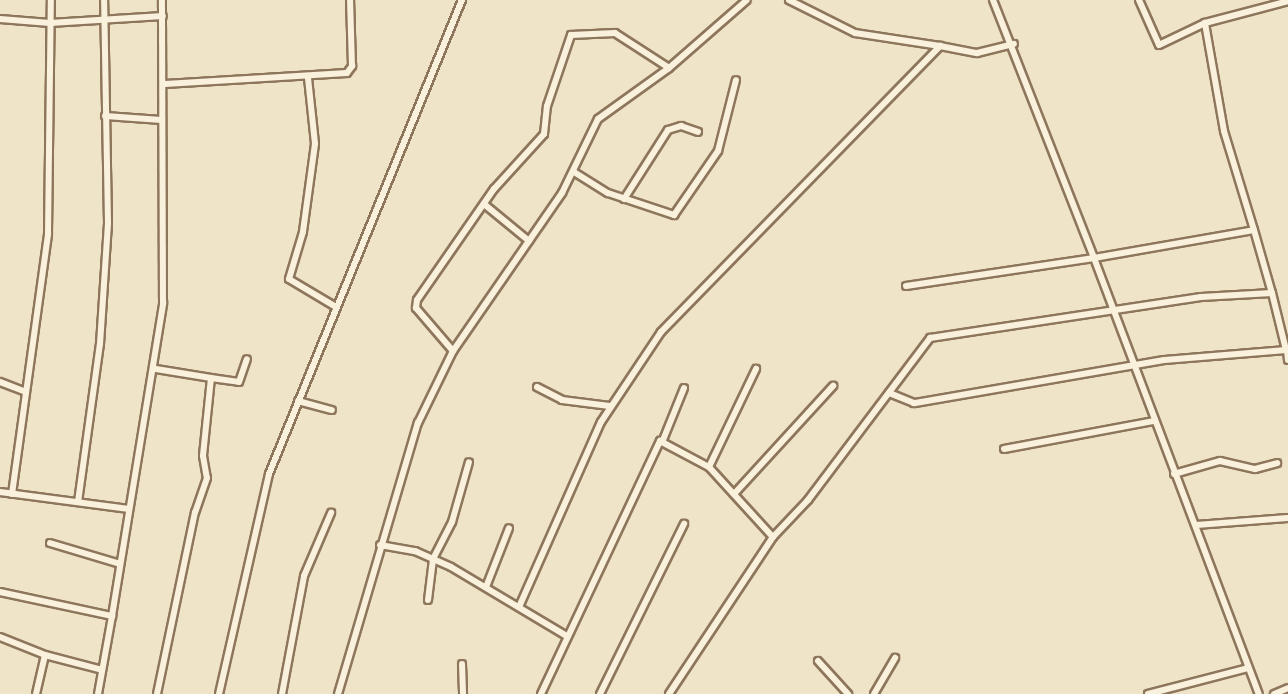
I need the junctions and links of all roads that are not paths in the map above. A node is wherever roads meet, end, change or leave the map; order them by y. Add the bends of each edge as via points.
1 (51, 0) edge
2 (104, 0) edge
3 (162, 0) edge
4 (350, 0) edge
5 (462, 0) edge
6 (747, 0) edge
7 (789, 0) edge
8 (993, 0) edge
9 (1140, 0) edge
10 (1288, 1) edge
11 (163, 15) junction
12 (106, 18) junction
13 (0, 19) edge
14 (50, 22) junction
15 (1205, 23) junction
16 (1014, 44) junction
17 (940, 46) junction
18 (669, 68) junction
19 (308, 78) junction
20 (736, 80) dead end
21 (165, 84) junction
22 (105, 116) junction
23 (162, 120) junction
24 (698, 132) dead end
25 (574, 172) junction
26 (624, 199) junction
27 (484, 204) junction
28 (1254, 230) junction
29 (529, 241) junction
30 (1094, 258) junction
31 (906, 286) dead end
32 (1272, 293) junction
33 (336, 306) junction
34 (1113, 310) junction
35 (1287, 350) edge
36 (453, 351) junction
37 (247, 359) dead end
38 (1288, 360) edge
39 (1133, 365) junction
40 (156, 369) junction
41 (756, 369) dead end
42 (211, 378) junction
43 (0, 382) edge
44 (833, 386) dead end
45 (537, 387) dead end
46 (684, 388) dead end
47 (23, 391) junction
48 (889, 393) junction
49 (298, 400) junction
50 (610, 406) junction
51 (332, 410) dead end
52 (1154, 421) junction
53 (663, 440) junction
54 (1004, 450) dead end
55 (469, 462) dead end
56 (1276, 463) dead end
57 (709, 467) junction
58 (1174, 474) junction
59 (0, 492) edge
60 (12, 494) junction
61 (734, 494) junction
62 (78, 502) junction
63 (129, 509) junction
64 (332, 513) dead end
65 (1288, 518) edge
66 (684, 524) dead end
67 (1196, 525) junction
68 (508, 528) dead end
69 (773, 537) junction
70 (50, 543) dead end
71 (380, 545) junction
72 (433, 559) junction
73 (120, 564) junction
74 (486, 587) junction
75 (0, 592) edge
76 (428, 600) dead end
77 (519, 607) junction
78 (112, 616) junction
79 (565, 635) junction
80 (0, 637) edge
81 (45, 655) junction
82 (895, 658) dead end
83 (818, 661) dead end
84 (462, 664) dead end
85 (1248, 668) junction
86 (102, 670) junction
87 (1288, 688) edge
88 (36, 694) edge
89 (98, 694) edge
90 (157, 694) edge
91 (219, 694) edge
92 (282, 694) edge
93 (338, 694) edge
94 (463, 694) edge
95 (541, 694) edge
96 (600, 694) edge
97 (669, 694) edge
98 (848, 694) edge
99 (874, 694) edge
100 (1148, 694) edge
101 (1259, 694) edge
102 (1274, 694) edge

1 - 14 street
2 - 12 street
3 - 11 street
4 - 19 street via 352,66 339,77
5 - 33 street
6 - 18 street
7 - 17 street via 855,33
8 - 16 street
9 - 15 street via 1159,45
10 - 15 street
11 - 12 street
11 - 21 street
12 - 14 street
12 - 22 street
13 - 14 street
14 - 47 street via 51,198
15 - 28 street via 1224,131
16 - 17 street via 976,53
16 - 30 street
17 - 50 street via 661,332
18 - 25 street via 598,119
18 - 27 street via 615,33 572,34 547,106 546,130
19 - 21 street
19 - 33 street via 315,144 303,232 289,279
20 - 26 street via 718,151 676,213 671,216
21 - 23 street
22 - 23 street
22 - 62 street via 110,178 100,344
23 - 40 street via 163,303
24 - 26 street via 681,126 668,130
25 - 26 street
25 - 29 street
27 - 29 street
27 - 36 street via 416,304
28 - 30 street
28 - 32 street
29 - 36 street
30 - 31 street
30 - 34 street
32 - 34 street
32 - 35 street
33 - 49 street
34 - 39 street
34 - 48 street via 933,337
35 - 38 street
35 - 39 street
36 - 71 street via 421,413
37 - 42 street via 239,382
39 - 48 street via 923,401 909,402
39 - 52 street
40 - 42 street
40 - 63 street
41 - 57 street
42 - 90 street via 203,456 207,478 195,512
43 - 47 street
44 - 61 street
45 - 50 street via 562,400
46 - 53 street
47 - 60 street
48 - 69 street
49 - 51 street
49 - 91 street via 261,497
50 - 77 street
52 - 54 street
52 - 58 street
53 - 57 street
53 - 79 street via 646,463
55 - 72 street via 452,522
56 - 58 street via 1255,469 1220,461
57 - 61 street
58 - 67 street
59 - 60 street
60 - 62 street
61 - 69 street
62 - 63 street
63 - 73 street
64 - 92 street via 304,576
65 - 67 street
66 - 96 street
67 - 85 street
68 - 74 street
69 - 97 street
70 - 73 street
71 - 72 street
71 - 93 street
72 - 74 street
72 - 76 street
73 - 78 street
74 - 77 street
75 - 78 street
77 - 79 street
78 - 86 street
79 - 95 street
80 - 81 street
81 - 86 street
81 - 88 street
82 - 99 street
83 - 98 street
84 - 94 street
85 - 100 street
85 - 101 street
86 - 89 street
87 - 102 street

